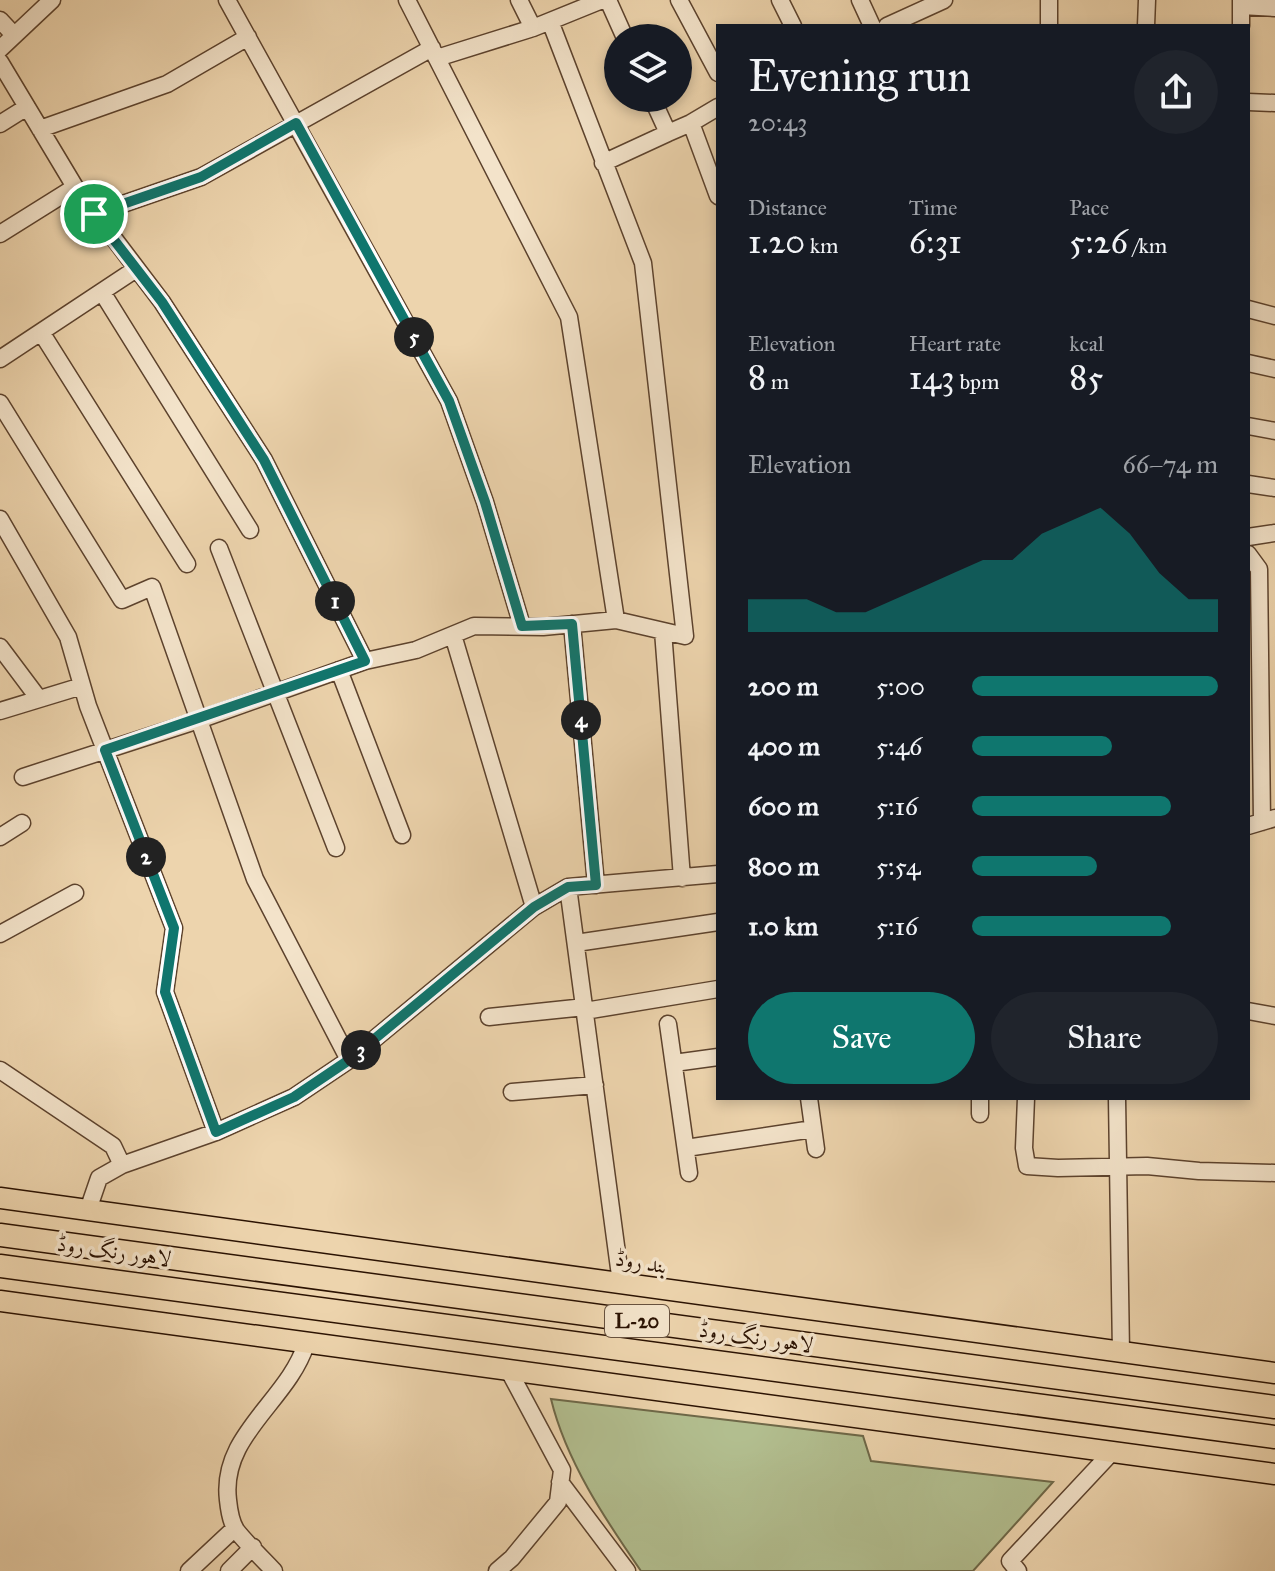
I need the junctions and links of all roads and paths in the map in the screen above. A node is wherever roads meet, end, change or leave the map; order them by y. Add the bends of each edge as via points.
1 (52, 0) edge
2 (227, 0) edge
3 (407, 0) edge
4 (519, 0) edge
5 (602, 0) edge
6 (608, 0) edge
7 (679, 0) edge
8 (780, 0) edge
9 (860, 0) edge
10 (944, 0) edge
11 (1049, 0) edge
12 (1147, 0) edge
13 (1241, 3) edge
14 (1275, 8) edge
15 (0, 20) edge
16 (550, 21) junction
17 (619, 24) edge
18 (792, 24) edge
19 (871, 24) edge
20 (891, 24) edge
21 (1049, 24) edge
22 (1146, 24) edge
23 (1241, 24) edge
24 (533, 28) junction
25 (14, 35) junction
26 (248, 37) junction
27 (0, 49) edge
28 (435, 53) junction
29 (0, 62) edge
30 (716, 69) edge
31 (1250, 102) edge
32 (1275, 103) edge
33 (27, 107) junction
34 (716, 108) edge
35 (658, 112) edge
36 (296, 123) junction
37 (691, 123) junction
38 (0, 124) edge
39 (40, 129) junction
40 (668, 133) junction
41 (603, 163) junction
42 (75, 187) junction
43 (716, 191) edge
44 (94, 214) junction
45 (0, 234) edge
46 (136, 269) junction
47 (102, 292) junction
48 (1250, 310) edge
49 (1275, 316) edge
50 (41, 332) junction
51 (0, 359) edge
52 (1250, 363) edge
53 (1275, 369) edge
54 (0, 403) edge
55 (1250, 426) edge
56 (1275, 431) edge
57 (1250, 484) edge
58 (1275, 488) edge
59 (0, 519) edge
60 (250, 530) dead end
61 (1275, 533) edge
62 (1250, 537) edge
63 (219, 548) dead end
64 (1250, 557) edge
65 (187, 564) dead end
66 (1254, 608) edge
67 (616, 620) junction
68 (572, 624) junction
69 (522, 626) junction
70 (663, 631) junction
71 (453, 635) junction
72 (0, 647) edge
73 (365, 661) junction
74 (1254, 667) edge
75 (339, 670) junction
76 (82, 686) junction
77 (277, 692) junction
78 (39, 699) junction
79 (0, 711) edge
80 (199, 720) junction
81 (105, 750) junction
82 (23, 777) dead end
83 (1262, 822) edge
84 (22, 823) dead end
85 (402, 835) dead end
86 (0, 837) edge
87 (336, 848) dead end
88 (716, 874) edge
89 (682, 878) junction
90 (596, 885) junction
91 (568, 887) junction
92 (75, 893) dead end
93 (534, 907) junction
94 (716, 922) edge
95 (0, 934) edge
96 (576, 943) junction
97 (716, 989) edge
98 (585, 1009) junction
99 (1250, 1011) edge
100 (1275, 1016) edge
101 (489, 1017) dead end
102 (668, 1024) dead end
103 (716, 1057) edge
104 (349, 1060) junction
105 (674, 1063) junction
106 (0, 1070) edge
107 (595, 1085) junction
108 (512, 1092) dead end
109 (809, 1100) edge
110 (1026, 1100) edge
111 (1117, 1100) edge
112 (813, 1129) junction
113 (216, 1132) junction
114 (686, 1148) junction
115 (816, 1149) dead end
116 (122, 1165) junction
117 (1119, 1167) junction
118 (689, 1173) dead end
119 (1275, 1173) edge
120 (0, 1198) edge
121 (88, 1210) junction
122 (0, 1235) edge
123 (0, 1266) edge
124 (621, 1283) junction
125 (0, 1301) edge
126 (306, 1344) junction
127 (1121, 1353) junction
128 (509, 1371) junction
129 (1275, 1373) edge
130 (1275, 1407) edge
131 (1275, 1437) edge
132 (1112, 1452) junction
133 (1275, 1474) edge
134 (560, 1482) junction
135 (235, 1528) junction
136 (253, 1547) junction
137 (189, 1571) edge
138 (229, 1571) edge
139 (274, 1571) edge
140 (497, 1571) edge
141 (627, 1571) edge
142 (1018, 1571) edge

1 - 25 street
2 - 26 street
3 - 28 street
4 - 24 street
5 - 16 street
6 - 17 street
7 - 30 street
8 - 18 street
9 - 19 street
10 - 20 street
11 - 21 street
12 - 22 street
13 - 14 street
13 - 23 street
15 - 25 street
16 - 24 street
16 - 41 street
24 - 28 street
25 - 27 street
26 - 36 street
26 - 39 street via 167,84
28 - 36 street
28 - 67 street via 569,317
29 - 33 street
31 - 32 street
33 - 38 street
33 - 39 street
34 - 37 street
35 - 40 street
36 - 44 street via 201,177
36 - 69 street via 449,401
37 - 40 street
37 - 43 street
39 - 42 street
40 - 41 street
41 - 70 street via 643,263 685,636
42 - 44 street
42 - 45 street
44 - 46 street
46 - 47 street
46 - 73 street via 264,460
47 - 50 street
47 - 60 street
48 - 49 street
50 - 51 street
50 - 65 street
52 - 53 street
54 - 80 street via 122,600 152,587
55 - 56 street
57 - 58 street
59 - 76 street via 68,637
61 - 62 street
63 - 77 street
64 - 66 street via 1259,569
66 - 74 street
67 - 68 street
67 - 70 street
68 - 69 street
68 - 90 street
69 - 71 street via 474,626
70 - 89 street
71 - 73 street
71 - 93 street
72 - 78 street
73 - 75 street
74 - 83 street
75 - 77 street
75 - 85 street
76 - 78 street
76 - 81 street
77 - 80 street
77 - 87 street
78 - 79 street
80 - 81 street
80 - 104 street via 255,879
81 - 82 street
81 - 113 street via 174,928 165,992
84 - 86 street
88 - 89 street
89 - 90 street
90 - 91 street
91 - 93 street
91 - 96 street
92 - 95 street
93 - 104 street
94 - 96 street
96 - 98 street
97 - 98 street
98 - 101 street
98 - 107 street
99 - 100 street
102 - 105 street
103 - 105 street
104 - 113 street via 294,1097
105 - 114 street
106 - 116 street via 113,1146
107 - 108 street
107 - 124 street
109 - 112 street
110 - 117 street via 1027,1166
111 - 117 street
112 - 114 street
112 - 115 street
113 - 116 street
114 - 118 street
116 - 121 street via 99,1178
117 - 119 street
117 - 127 street
120 - 121 main road, بند روڈ
121 - 124 main road, بند روڈ
122 - 130 highway, لاہور رنگ روڈ / L-20
123 - 131 highway, لاہور رنگ روڈ / L-20
124 - 127 main road, بند روڈ
125 - 126 main road
126 - 128 main road
126 - 135 street via 300,1361 232,1457 227,1482
127 - 129 main road, بند روڈ
128 - 132 main road
128 - 134 street via 562,1470
132 - 133 main road
132 - 142 street via 1010,1561
134 - 140 street via 558,1502
134 - 141 street
135 - 136 street
135 - 137 street
136 - 138 street
136 - 139 street

